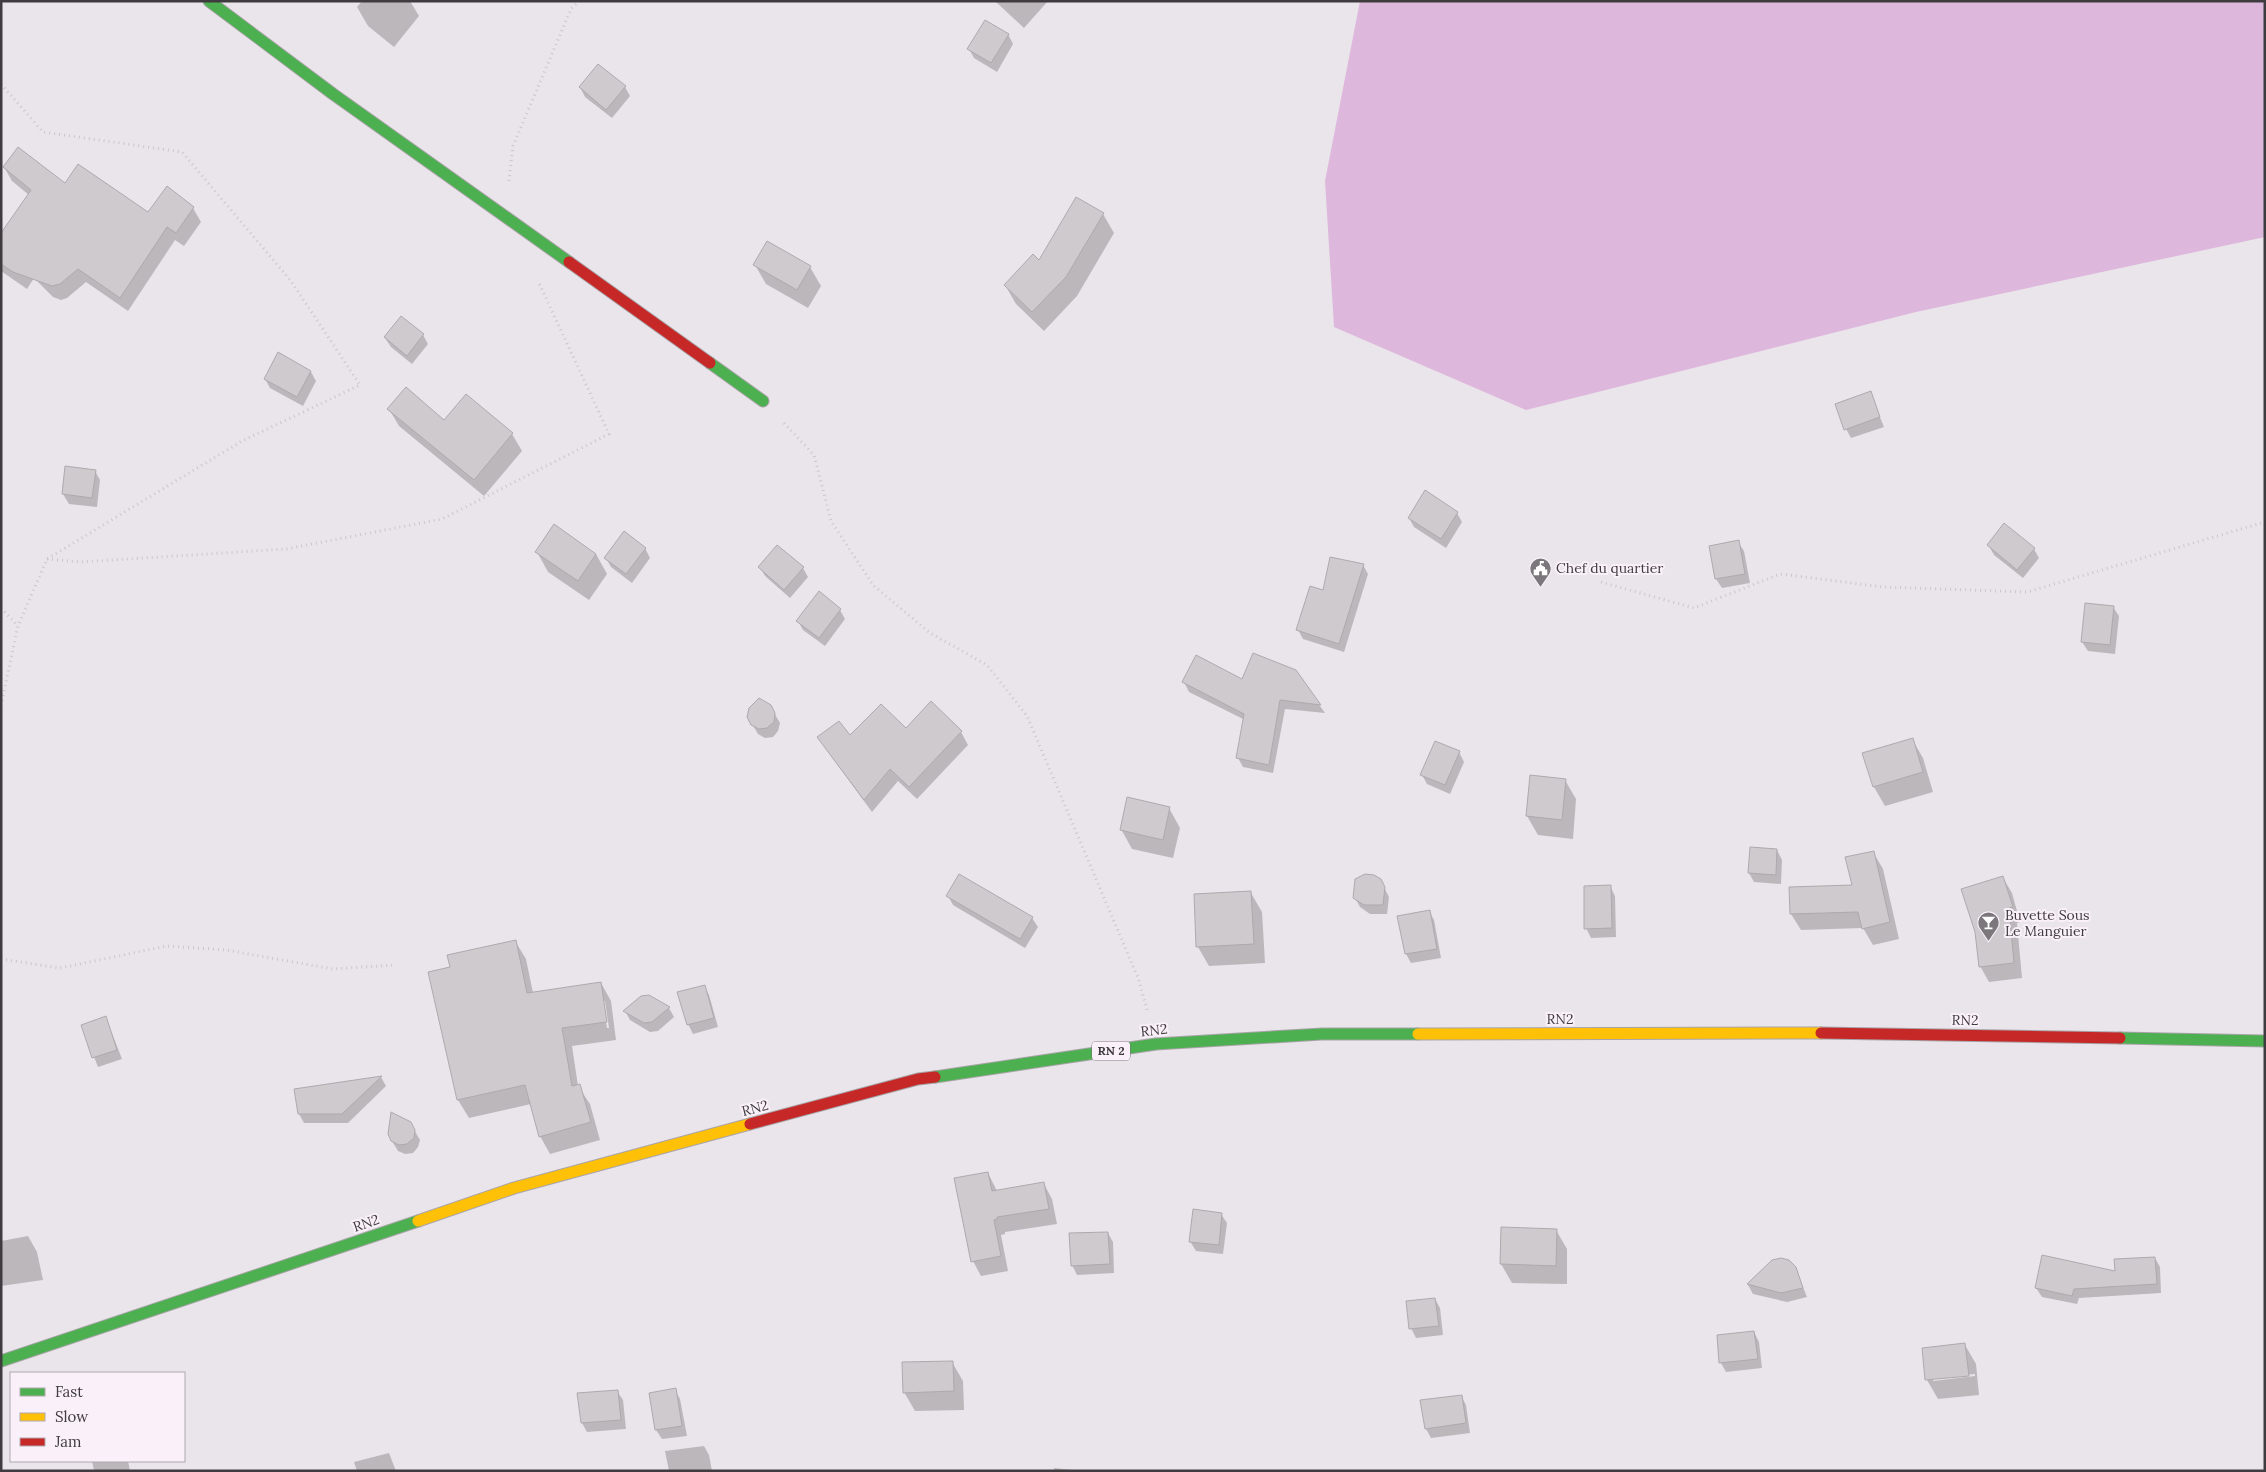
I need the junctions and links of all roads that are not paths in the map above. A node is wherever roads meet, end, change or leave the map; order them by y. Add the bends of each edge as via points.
1 (209, 1) edge
2 (763, 401) road end
3 (2265, 1040) edge
4 (1, 1361) edge

1 - 2 main road via 333,94
3 - 4 main road, RN2 / RN 2 via 1810,1033 1342,1034 1156,1044 918,1079 514,1188

